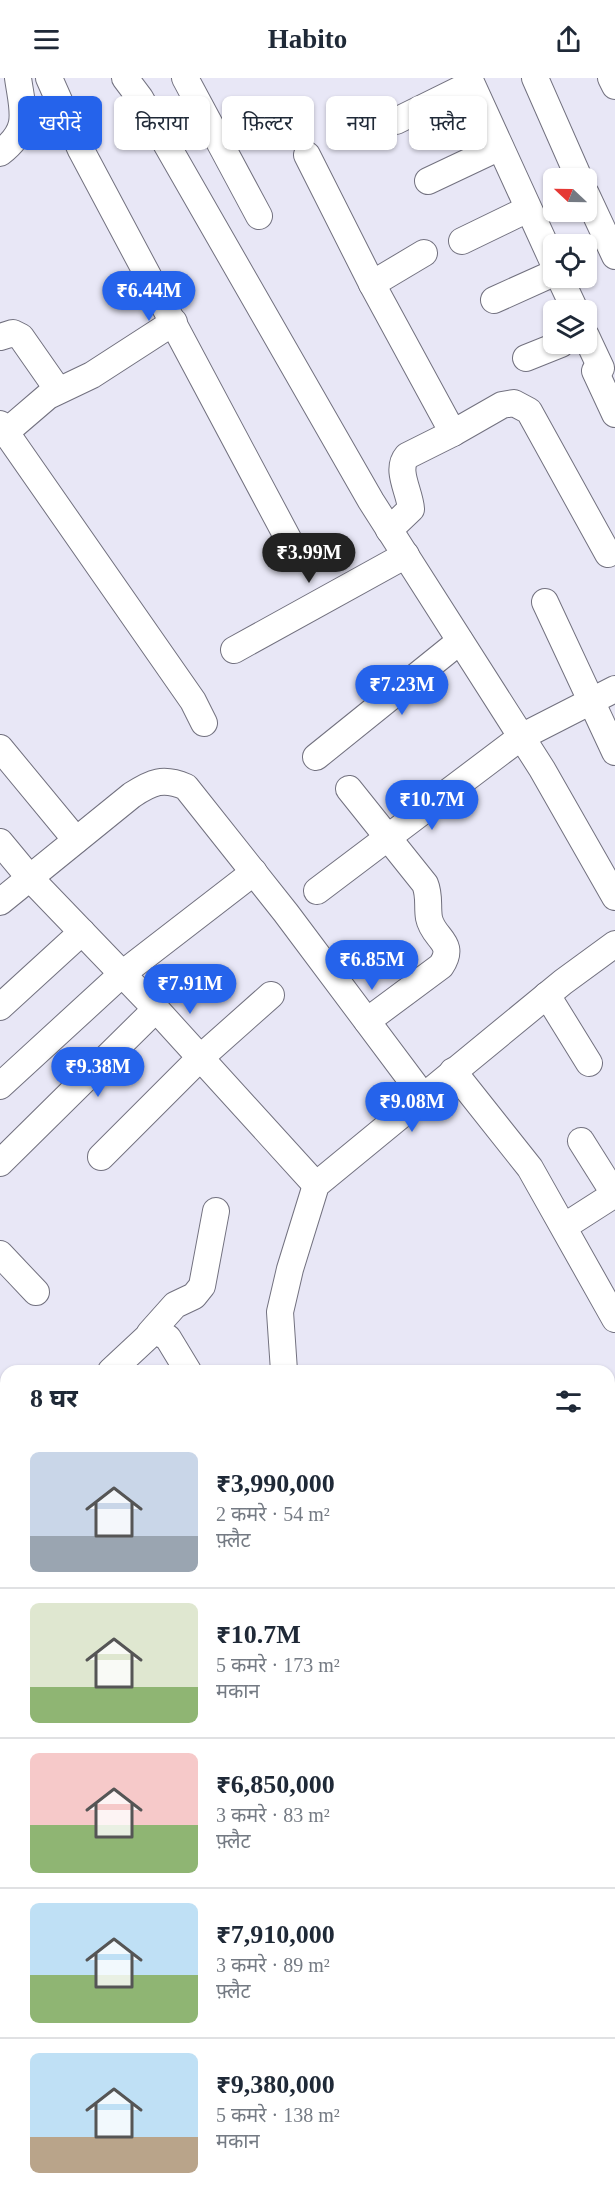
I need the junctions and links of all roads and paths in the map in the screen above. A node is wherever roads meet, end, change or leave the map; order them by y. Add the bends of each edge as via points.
1 (18, 78) edge
2 (49, 78) edge
3 (125, 78) edge
4 (185, 78) edge
5 (535, 78) edge
6 (611, 78) edge
7 (470, 81) edge
8 (615, 86) edge
9 (397, 120) edge
10 (500, 147) junction
11 (0, 153) edge
12 (307, 155) dead end
13 (575, 168) edge
14 (428, 181) dead end
15 (528, 209) junction
16 (259, 216) dead end
17 (597, 218) edge
18 (462, 241) dead end
19 (543, 241) edge
20 (424, 253) dead end
21 (615, 256) edge
22 (543, 278) edge
23 (372, 285) junction
24 (494, 300) dead end
25 (174, 322) junction
26 (0, 338) edge
27 (543, 351) edge
28 (592, 354) edge
29 (526, 358) dead end
30 (598, 370) edge
31 (58, 390) junction
32 (615, 414) edge
33 (3, 428) edge
34 (453, 433) junction
35 (389, 530) junction
36 (292, 546) dead end
37 (608, 554) dead end
38 (406, 555) junction
39 (545, 602) dead end
40 (460, 641) junction
41 (234, 650) dead end
42 (615, 689) edge
43 (591, 703) junction
44 (204, 723) dead end
45 (521, 736) junction
46 (0, 748) edge
47 (615, 752) edge
48 (316, 757) dead end
49 (349, 789) dead end
50 (388, 837) junction
51 (76, 840) junction
52 (0, 842) edge
53 (254, 872) junction
54 (29, 877) junction
55 (317, 891) dead end
56 (615, 897) edge
57 (0, 902) edge
58 (82, 932) junction
59 (615, 944) edge
60 (122, 974) junction
61 (271, 995) dead end
62 (547, 995) junction
63 (0, 1007) edge
64 (156, 1009) junction
65 (367, 1021) junction
66 (199, 1059) junction
67 (589, 1063) dead end
68 (453, 1071) junction
69 (0, 1086) edge
70 (423, 1096) junction
71 (581, 1141) dead end
72 (100, 1157) dead end
73 (0, 1163) edge
74 (316, 1185) junction
75 (615, 1195) edge
76 (216, 1211) dead end
77 (565, 1226) junction
78 (0, 1254) edge
79 (36, 1292) dead end
80 (615, 1319) edge
81 (150, 1333) junction
82 (120, 1365) edge
83 (184, 1365) edge
84 (284, 1365) edge

1 - 11 street via 21,129 14,142
2 - 25 street via 81,150
3 - 35 street
4 - 16 street
5 - 13 street
6 - 8 street
7 - 9 street
7 - 10 street
10 - 14 street
10 - 15 street
12 - 23 street
15 - 18 street
15 - 19 street
17 - 21 street
20 - 23 street
22 - 24 street
23 - 34 street
25 - 31 street via 92,375
25 - 36 street
26 - 31 street via 12,333 21,337
27 - 29 street
28 - 30 street
30 - 32 street
31 - 33 street
33 - 44 street via 193,701
34 - 35 street via 402,462 411,509
34 - 37 street via 502,405 514,403 529,411
35 - 38 street
38 - 40 street
38 - 41 street
39 - 43 street
40 - 45 street
40 - 48 street
42 - 43 street
43 - 45 street
43 - 47 street
45 - 50 street
45 - 56 street
46 - 51 street
49 - 50 street
50 - 55 street
50 - 65 street via 425,884 429,918 446,947 447,957 441,966
51 - 53 street via 154,781 171,780 186,787
51 - 54 street
52 - 54 street
53 - 60 street
53 - 65 street
54 - 57 street
54 - 58 street
58 - 60 street
58 - 63 street
59 - 62 street
60 - 64 street
60 - 69 street
61 - 66 street
62 - 67 street
62 - 68 street
64 - 66 street
64 - 73 street
65 - 70 street
66 - 72 street
66 - 74 street
68 - 70 street
68 - 77 street via 519,1151
70 - 74 street
71 - 75 street
74 - 84 street via 280,1312
75 - 77 street
76 - 81 street via 202,1286 194,1296 175,1305
77 - 80 street
78 - 79 street
81 - 82 street
81 - 83 street via 155,1330 168,1338

